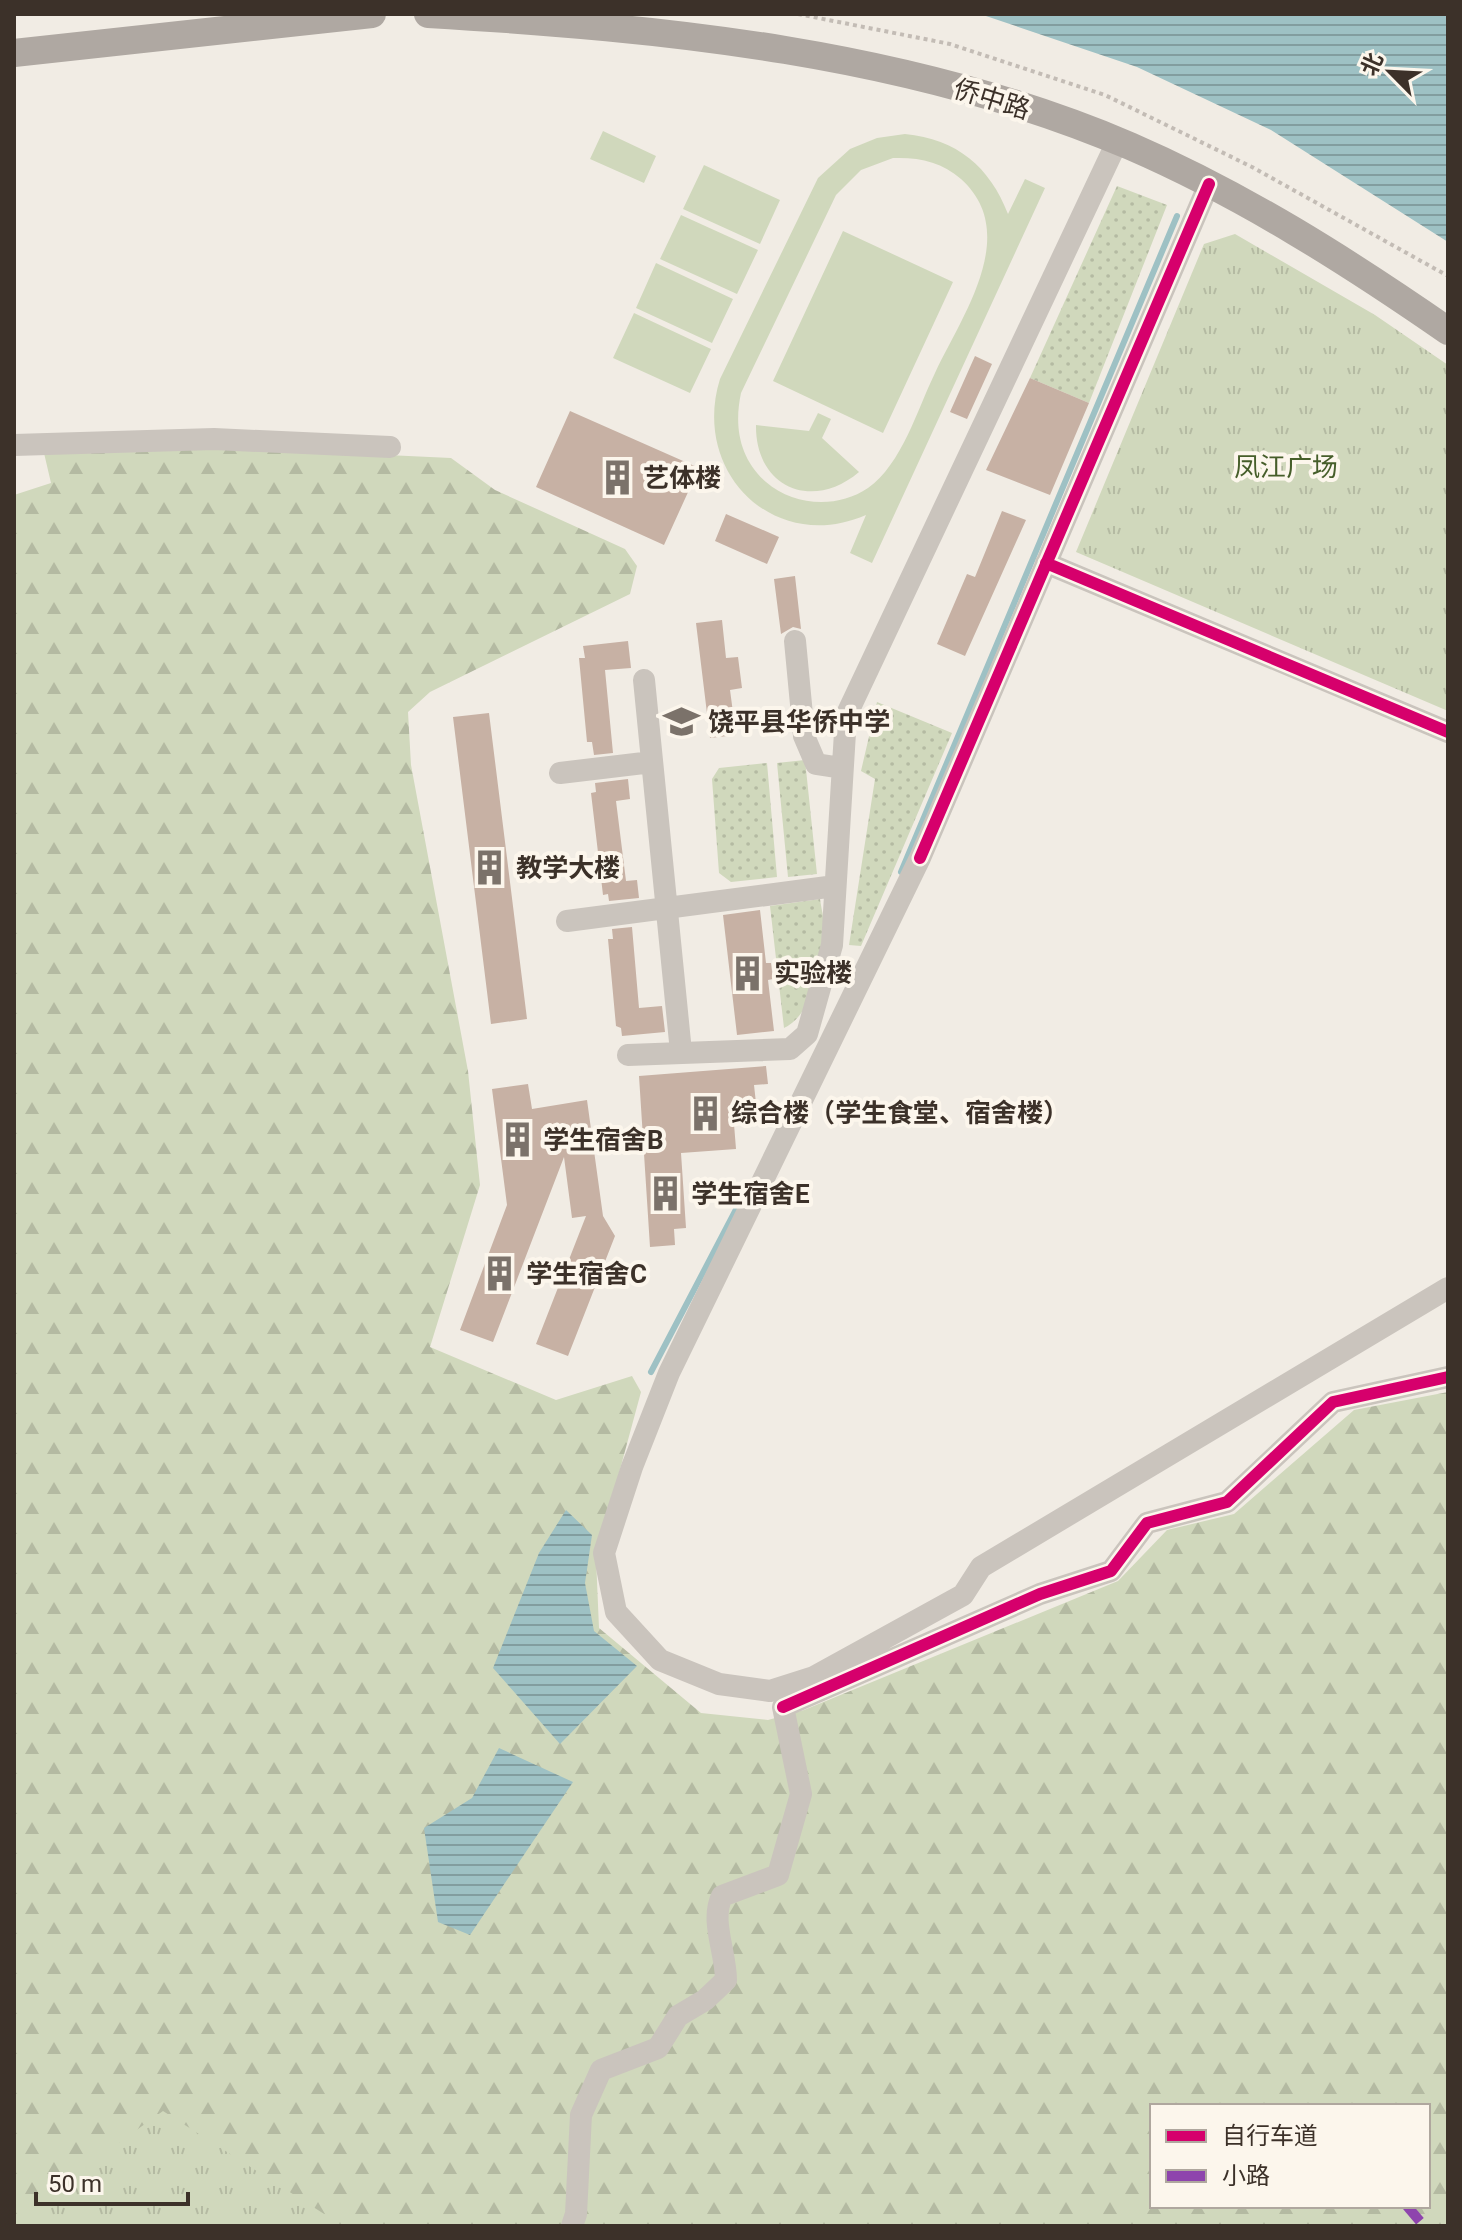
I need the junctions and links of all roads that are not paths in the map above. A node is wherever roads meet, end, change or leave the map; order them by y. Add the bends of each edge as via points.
1 (372, 14) edge
2 (428, 14) edge
3 (487, 16) edge
4 (535, 17) edge
5 (14, 53) edge
6 (1117, 142) junction
7 (1209, 184) junction
8 (1448, 331) edge
9 (14, 445) edge
10 (390, 447) dead end
11 (1046, 563) junction
12 (795, 641) dead end
13 (644, 680) dead end
14 (1448, 732) edge
15 (652, 762) junction
16 (842, 768) junction
17 (560, 773) dead end
18 (835, 886) junction
19 (667, 908) junction
20 (567, 921) dead end
21 (681, 1052) junction
22 (628, 1055) dead end
23 (1448, 1288) edge
24 (1448, 1377) edge
25 (572, 2226) edge

1 - 5 main road
2 - 3 main road, 侨中路
3 - 4 main road, 侨中路
4 - 6 main road, 侨中路 via 885,68 1009,102
6 - 7 main road, 侨中路
6 - 16 street via 846,716
7 - 8 main road, 侨中路 via 1359,269
7 - 11 street
9 - 10 street via 214,439
11 - 14 street
11 - 23 street via 920,858 669,1373 604,1553 616,1612 660,1660 719,1684 770,1691 814,1677 963,1595 981,1567
12 - 16 street via 804,736 816,764
13 - 15 street
15 - 17 street
15 - 19 street
16 - 18 street
18 - 19 street
18 - 21 street via 832,945 807,1034 790,1049
19 - 20 street
19 - 21 street
21 - 22 street
24 - 25 street via 1333,1402 1227,1502 1147,1523 1111,1571 1040,1594 783,1707 801,1794 778,1875 722,1896 715,1911 726,1980 678,2016 658,2048 601,2070 581,2115

